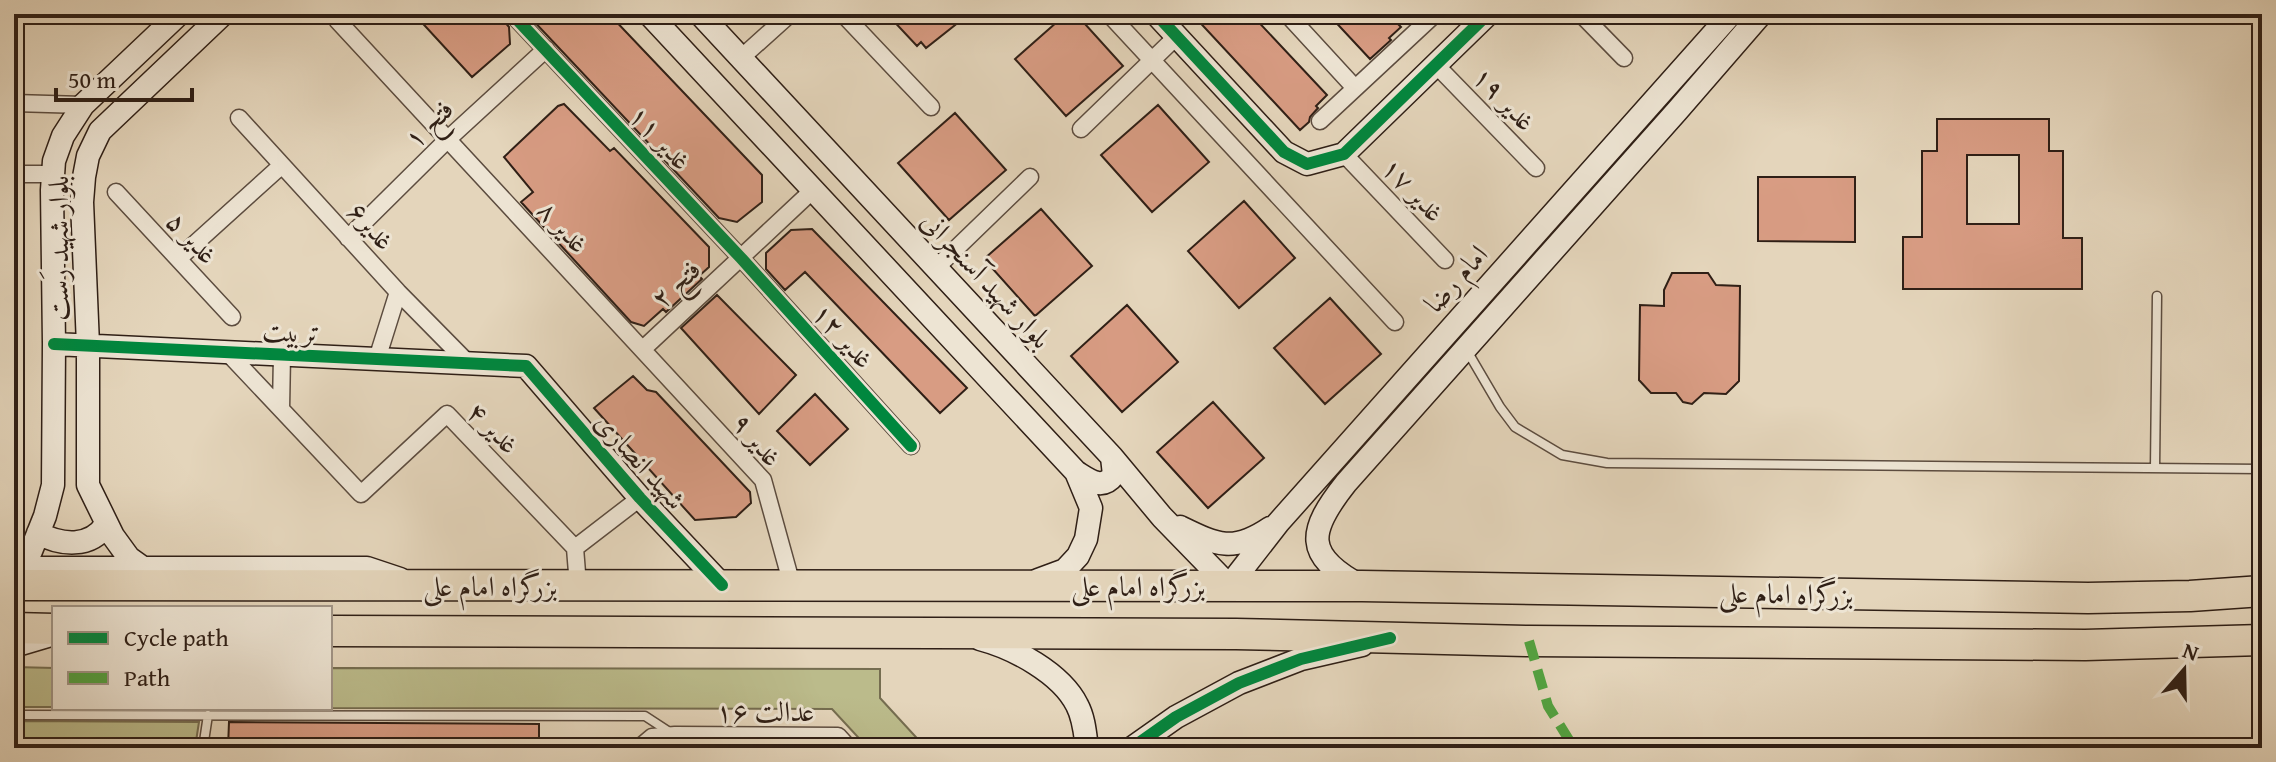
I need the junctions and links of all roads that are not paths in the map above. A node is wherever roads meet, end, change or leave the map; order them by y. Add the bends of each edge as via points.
1 (179, 14) edge
2 (223, 14) edge
3 (512, 14) edge
4 (649, 14) edge
5 (700, 14) edge
6 (790, 14) edge
7 (843, 14) edge
8 (1109, 14) edge
9 (1156, 14) edge
10 (1287, 14) edge
11 (1434, 14) edge
12 (1488, 14) edge
13 (1581, 14) edge
14 (1731, 14) edge
15 (1761, 14) edge
16 (337, 20) dead end
17 (1177, 36) junction
18 (546, 49) junction
19 (741, 58) junction
20 (1624, 58) dead end
21 (1151, 61) junction
22 (1436, 65) junction
23 (1355, 88) junction
24 (14, 103) edge
25 (83, 105) junction
26 (931, 107) dead end
27 (239, 118) dead end
28 (1320, 121) dead end
29 (1081, 129) dead end
30 (448, 139) junction
31 (1344, 154) junction
32 (282, 165) junction
33 (1536, 168) dead end
34 (14, 174) edge
35 (53, 174) junction
36 (1030, 177) dead end
37 (813, 190) junction
38 (116, 192) dead end
39 (348, 238) junction
40 (741, 258) junction
41 (178, 259) junction
42 (1445, 260) dead end
43 (936, 268) junction
44 (398, 292) junction
45 (2157, 296) dead end
46 (232, 317) dead end
47 (1395, 322) dead end
48 (54, 344) junction
49 (88, 345) junction
50 (1466, 348) junction
51 (643, 349) junction
52 (227, 352) junction
53 (282, 355) junction
54 (377, 359) junction
55 (469, 364) junction
56 (526, 366) joint
57 (281, 409) junction
58 (911, 446) dead end
59 (1112, 457) junction
60 (1327, 468) junction
61 (2155, 468) junction
62 (2262, 469) edge
63 (1076, 472) junction
64 (1346, 483) junction
65 (640, 498) junction
66 (1162, 517) junction
67 (1278, 523) junction
68 (106, 524) junction
69 (38, 533) junction
70 (575, 548) junction
71 (143, 568) junction
72 (16, 574) edge
73 (417, 585) junction
74 (578, 585) junction
75 (722, 585) junction
76 (792, 585) junction
77 (1025, 585) junction
78 (1229, 586) junction
79 (1362, 586) junction
80 (2262, 591) edge
81 (14, 628) edge
82 (52, 631) edge
83 (332, 631) edge
84 (52, 632) edge
85 (964, 634) junction
86 (1390, 638) junction
87 (2262, 640) edge
88 (14, 646) edge
89 (14, 715) edge
90 (208, 715) junction
91 (681, 742) edge
92 (203, 748) edge
93 (639, 748) edge
94 (849, 748) edge
95 (1087, 748) edge
96 (1132, 748) edge

1 - 25 main road, بلوار شهید رَست
2 - 49 main road, بلوار شهید رَست via 100,131 88,156 82,202
3 - 18 street, غدیر ۱۱
4 - 37 main road
5 - 19 main road, بلوار شهید آسنجرانی
6 - 19 street
7 - 26 street
8 - 21 street
9 - 17 main road
10 - 23 street
11 - 23 street
12 - 22 main road
13 - 20 street
14 - 60 main road, امام رضا
15 - 50 main road, امام رضا
16 - 30 street, غدیر ۸
17 - 21 street
17 - 31 main road via 1284,152 1307,164
18 - 30 street, فتح ۱
18 - 40 street, غدیر ۱۱
19 - 43 main road, بلوار شهید آسنجرانی
21 - 29 street
21 - 47 street
22 - 31 main road
22 - 33 street, غدیر ۱۹
23 - 28 street
24 - 25 street
25 - 35 main road, بلوار شهید رَست via 63,136
27 - 32 street, غدیر۶
30 - 39 street, فتح ۱
30 - 51 street, غدیر ۸
31 - 42 street, غدیر ۱۷
32 - 39 street, غدیر۶
32 - 41 street
34 - 35 street
35 - 48 main road, بلوار شهید رَست
36 - 43 street
37 - 40 street, فتح ۲
37 - 63 main road
38 - 41 street, غدیر ۵
39 - 44 street, غدیر۶
40 - 51 street, فتح ۲
40 - 58 street, غدیر ۱۲
41 - 46 street, غدیر ۵
43 - 59 main road, بلوار شهید آسنجرانی
44 - 54 street
44 - 55 street, غدیر۶
45 - 61 lane
48 - 49 main road, تربیت
48 - 69 main road, بلوار شهید رَست via 53,485
49 - 52 main road, تربیت
49 - 68 main road, بلوار شهید رَست via 88,485
50 - 61 lane via 1515,427 1562,455 1592,461
50 - 64 main road, امام رضا
51 - 76 street, غدیر ۹ via 763,480
52 - 53 main road, تربیت
52 - 57 street, غدیر ۴
53 - 54 main road, تربیت
53 - 57 street
54 - 55 main road, تربیت
55 - 56 main road, تربیت
56 - 65 main road, شهید انصاری
57 - 70 street, غدیر ۴ via 361,494 447,414
59 - 63 main road via 1114,475 1108,482 1093,483
59 - 66 main road, بلوار شهید آسنجرانی
60 - 64 main road via 1331,480
60 - 67 main road, امام رضا
61 - 62 lane
63 - 77 main road via 1091,508 1086,539 1065,570
64 - 79 main road, امام رضا via 1319,526 1318,547 1330,568
65 - 70 street
65 - 75 main road, شهید انصاری
66 - 67 main road via 1226,545 1252,540
66 - 78 main road, بلوار شهید آسنجرانی
67 - 78 main road, امام رضا
68 - 69 main road via 93,539 77,542
68 - 71 main road, بلوار شهید رَست via 129,558
69 - 72 main road, بلوار شهید رَست
70 - 74 street
71 - 72 main road
71 - 73 main road via 367,568
72 - 73 highway, بزرگراه امام علی
73 - 74 highway, بزرگراه امام علی
74 - 75 highway, بزرگراه امام علی
75 - 76 highway, بزرگراه امام علی
76 - 77 highway, بزرگراه امام علی
77 - 78 highway, بزرگراه امام علی
78 - 79 highway, بزرگراه امام علی
79 - 80 highway, بزرگراه امام علی via 2088,598
81 - 82 highway
83 - 85 highway, بزرگراه امام علی
84 - 88 main road
85 - 86 highway, بزرگراه امام علی
85 - 95 main road via 1014,651 1053,677 1078,706
86 - 87 highway, بزرگراه امام علی via 2069,645
86 - 96 main road via 1301,659 1239,683
89 - 90 lane
90 - 91 lane via 645,716
90 - 92 lane
91 - 93 street via 652,737
91 - 94 street, عدالت ۱۶ via 838,736

